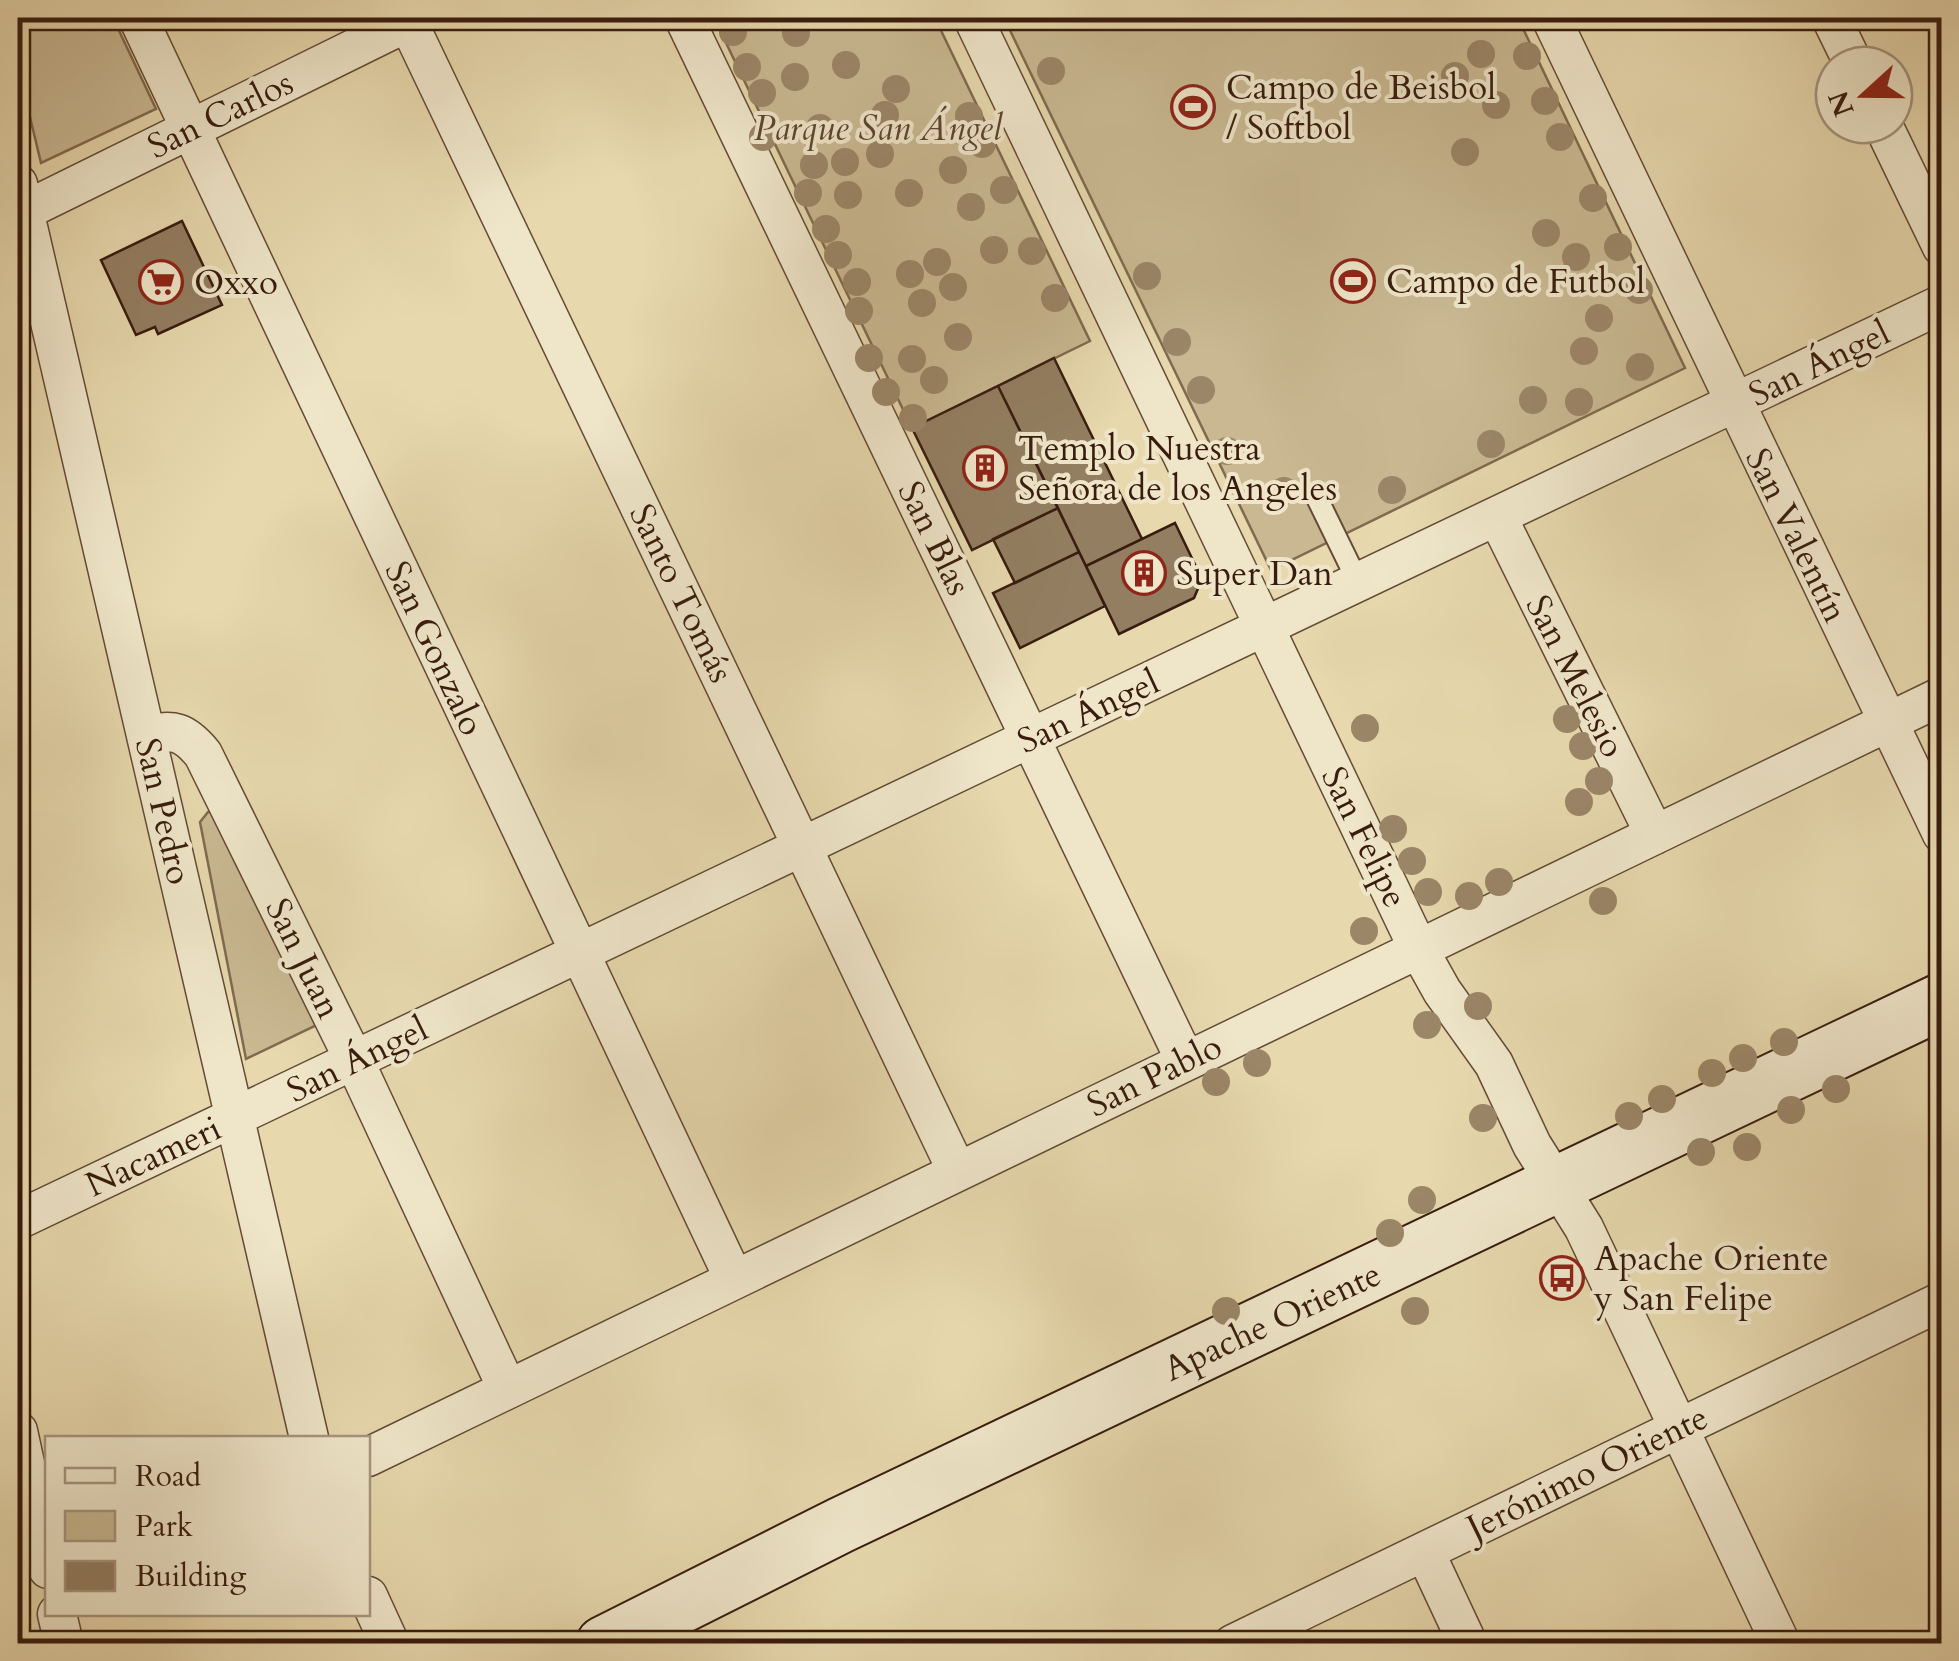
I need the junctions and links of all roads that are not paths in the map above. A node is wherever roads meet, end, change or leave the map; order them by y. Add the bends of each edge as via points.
1 (138, 18) edge
2 (684, 18) edge
3 (973, 18) edge
4 (1551, 18) edge
5 (1832, 18) edge
6 (410, 19) edge
7 (1845, 45) edge
8 (190, 128) junction
9 (1893, 145) edge
10 (19, 203) edge
11 (1942, 247) edge
12 (1942, 304) edge
13 (1735, 403) junction
14 (1316, 496) dead end
15 (1497, 516) junction
16 (1358, 582) junction
17 (1263, 628) junction
18 (1942, 696) edge
19 (1888, 721) junction
20 (146, 735) junction
21 (1031, 738) junction
22 (1942, 834) edge
23 (1656, 836) junction
24 (804, 846) junction
25 (1418, 948) junction
26 (578, 953) junction
27 (1942, 1001) edge
28 (354, 1060) junction
29 (1185, 1060) junction
30 (234, 1118) junction
31 (956, 1170) junction
32 (1558, 1185) junction
33 (18, 1220) edge
34 (733, 1277) junction
35 (1939, 1308) edge
36 (507, 1388) junction
37 (1680, 1426) junction
38 (18, 1431) edge
39 (310, 1436) edge
40 (370, 1455) edge
41 (1426, 1552) junction
42 (45, 1554) edge
43 (370, 1600) edge
44 (57, 1616) edge
45 (64, 1644) edge
46 (390, 1644) edge
47 (604, 1644) edge
48 (1233, 1644) edge
49 (1468, 1644) edge
50 (1781, 1644) edge

1 - 8 street, San Gonzalo
2 - 21 street, San Blas
3 - 17 street, San Felipe
4 - 13 street, San Valentín
5 - 7 street
6 - 8 street, San Carlos
6 - 24 street, Santo Tomás
8 - 10 street, San Carlos
8 - 26 street, San Gonzalo
9 - 11 street
10 - 20 street, San Pedro
12 - 13 street, San Ángel
13 - 15 street, San Ángel
13 - 19 street, San Valentín
14 - 16 lane
15 - 16 street, San Ángel
15 - 23 street, San Melesio
16 - 17 street, San Ángel
17 - 21 street, San Ángel
17 - 25 street, San Felipe
18 - 19 street, San Pablo
19 - 22 street, San Valentín
19 - 23 street, San Pablo
20 - 28 street, San Juan via 174,730 204,754
20 - 30 street, San Pedro
21 - 24 street, San Ángel
21 - 29 street, San Blas
23 - 25 street, San Pablo
24 - 26 street, San Ángel
24 - 31 street, Santo Tomás
25 - 29 street, San Pablo
25 - 32 street, San Felipe via 1494,1064
26 - 28 street, San Ángel
26 - 34 street, San Gonzalo
27 - 32 street, Apache Oriente
28 - 30 street, San Ángel
28 - 36 street, San Juan
29 - 31 street, San Pablo
30 - 33 street, Nacameri
30 - 39 street, San Pedro
31 - 34 street, San Pablo
32 - 37 street, San Felipe
32 - 47 street, Apache Oriente
34 - 36 street, San Pablo
35 - 37 street, Jerónimo Oriente
36 - 40 street, San Pablo
37 - 41 street, Jerónimo Oriente
37 - 50 street, San Felipe
38 - 42 street
41 - 48 street, Jerónimo Oriente
41 - 49 street
43 - 46 street
44 - 45 street

